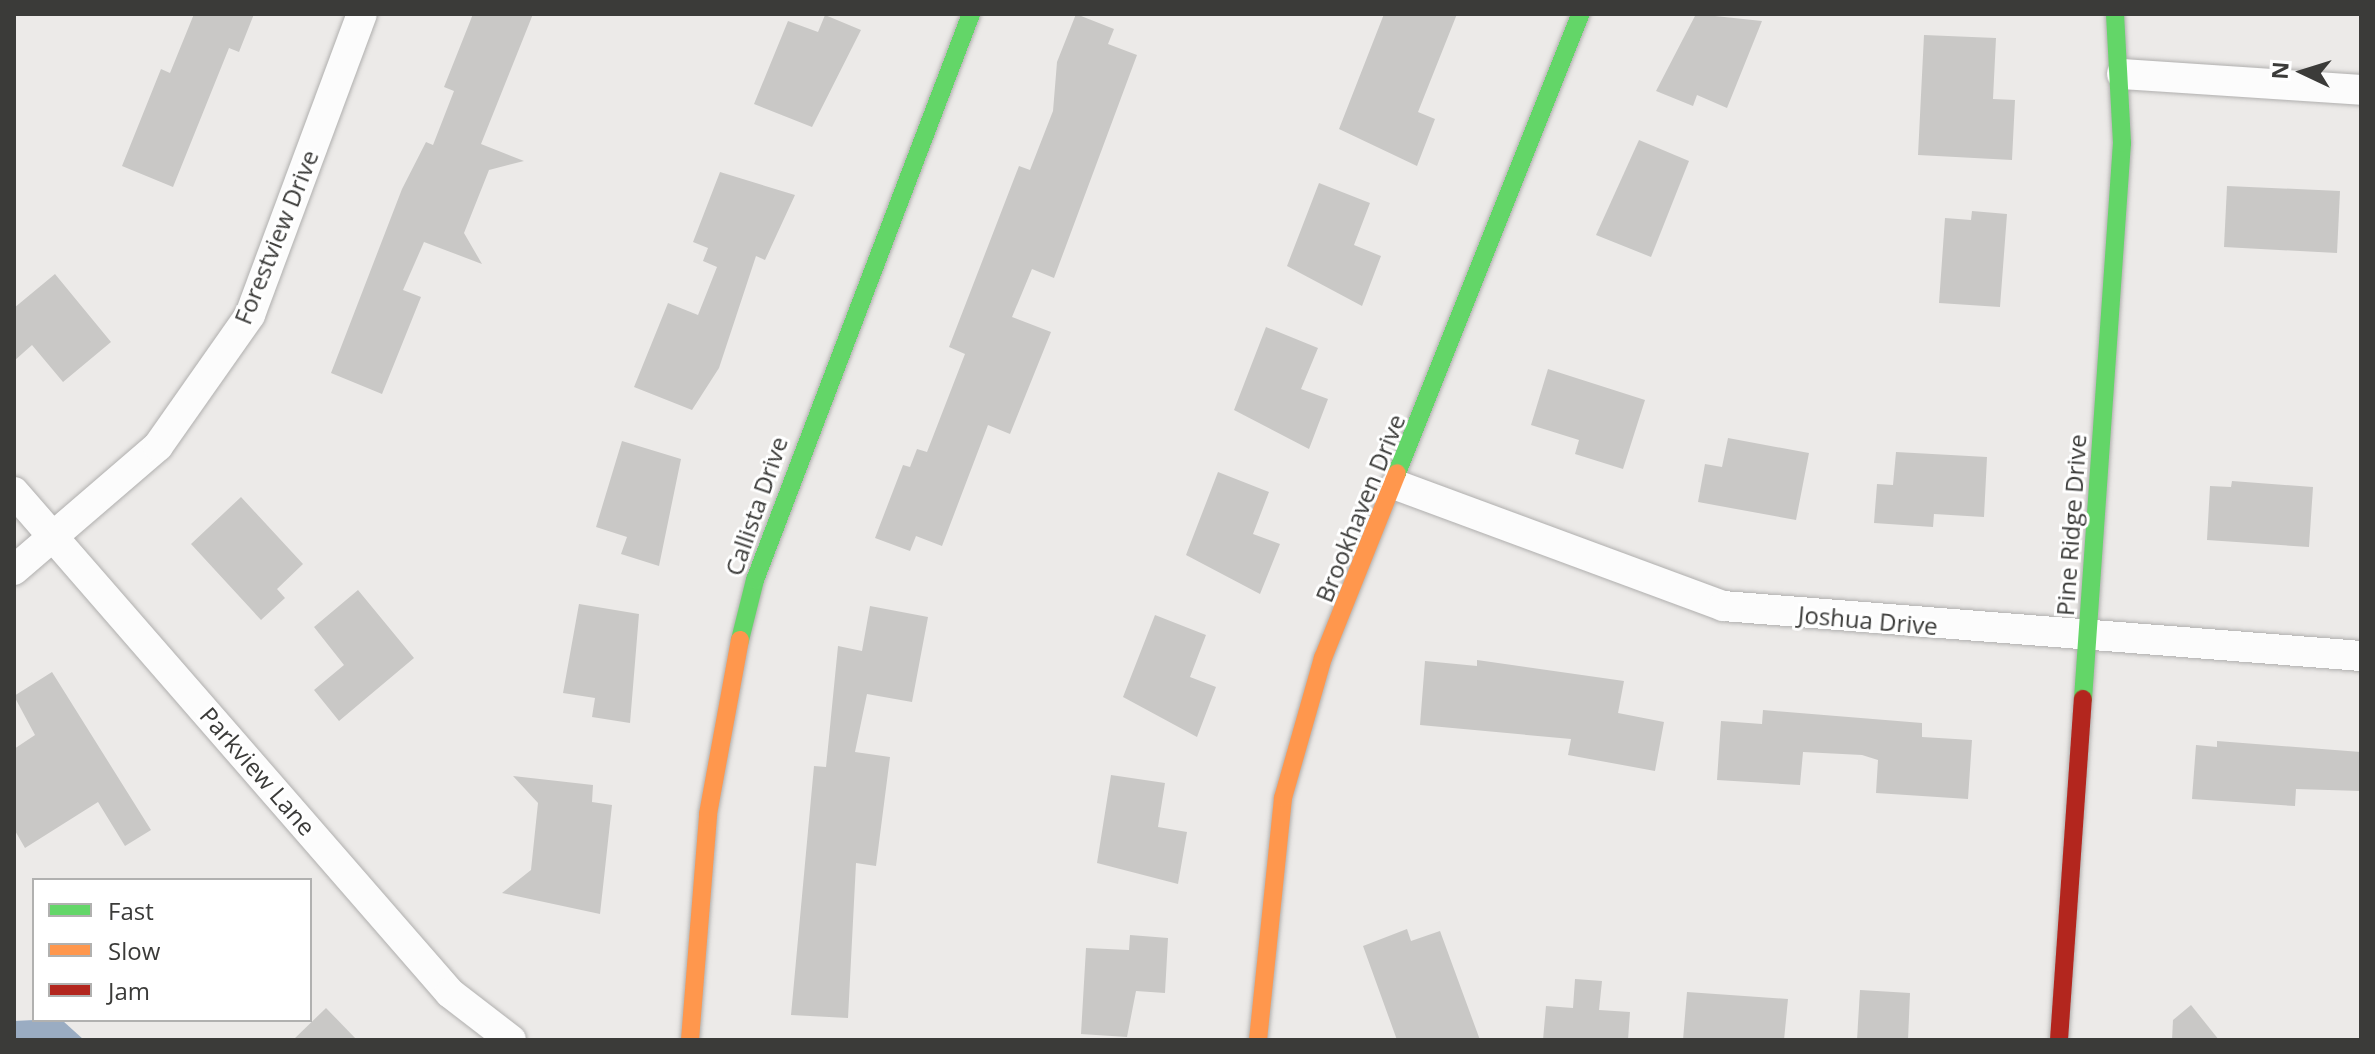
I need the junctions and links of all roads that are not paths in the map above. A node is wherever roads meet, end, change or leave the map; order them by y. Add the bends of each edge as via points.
1 (362, 14) edge
2 (971, 14) edge
3 (1581, 14) edge
4 (2115, 14) edge
5 (2122, 74) junction
6 (2361, 90) edge
7 (1396, 485) junction
8 (14, 492) edge
9 (51, 538) junction
10 (14, 570) edge
11 (2088, 638) junction
12 (2361, 656) edge
13 (511, 1040) edge
14 (690, 1040) edge
15 (1258, 1040) edge
16 (2059, 1040) edge

1 - 9 street, Forestview Drive via 250,315 158,446
2 - 14 street, Callista Drive via 755,580 726,696 708,814
3 - 7 street, Brookhaven Drive
4 - 5 street, Pine Ridge Drive
5 - 6 street
5 - 11 street, Pine Ridge Drive
7 - 11 street, Joshua Drive via 1642,582 1723,606
7 - 15 street, Brookhaven Drive via 1323,658 1283,798
8 - 9 street, Parkview Lane
9 - 10 street, Forestview Drive
9 - 13 street, Parkview Lane via 450,993
11 - 12 street, Joshua Drive
11 - 16 street, Pine Ridge Drive

